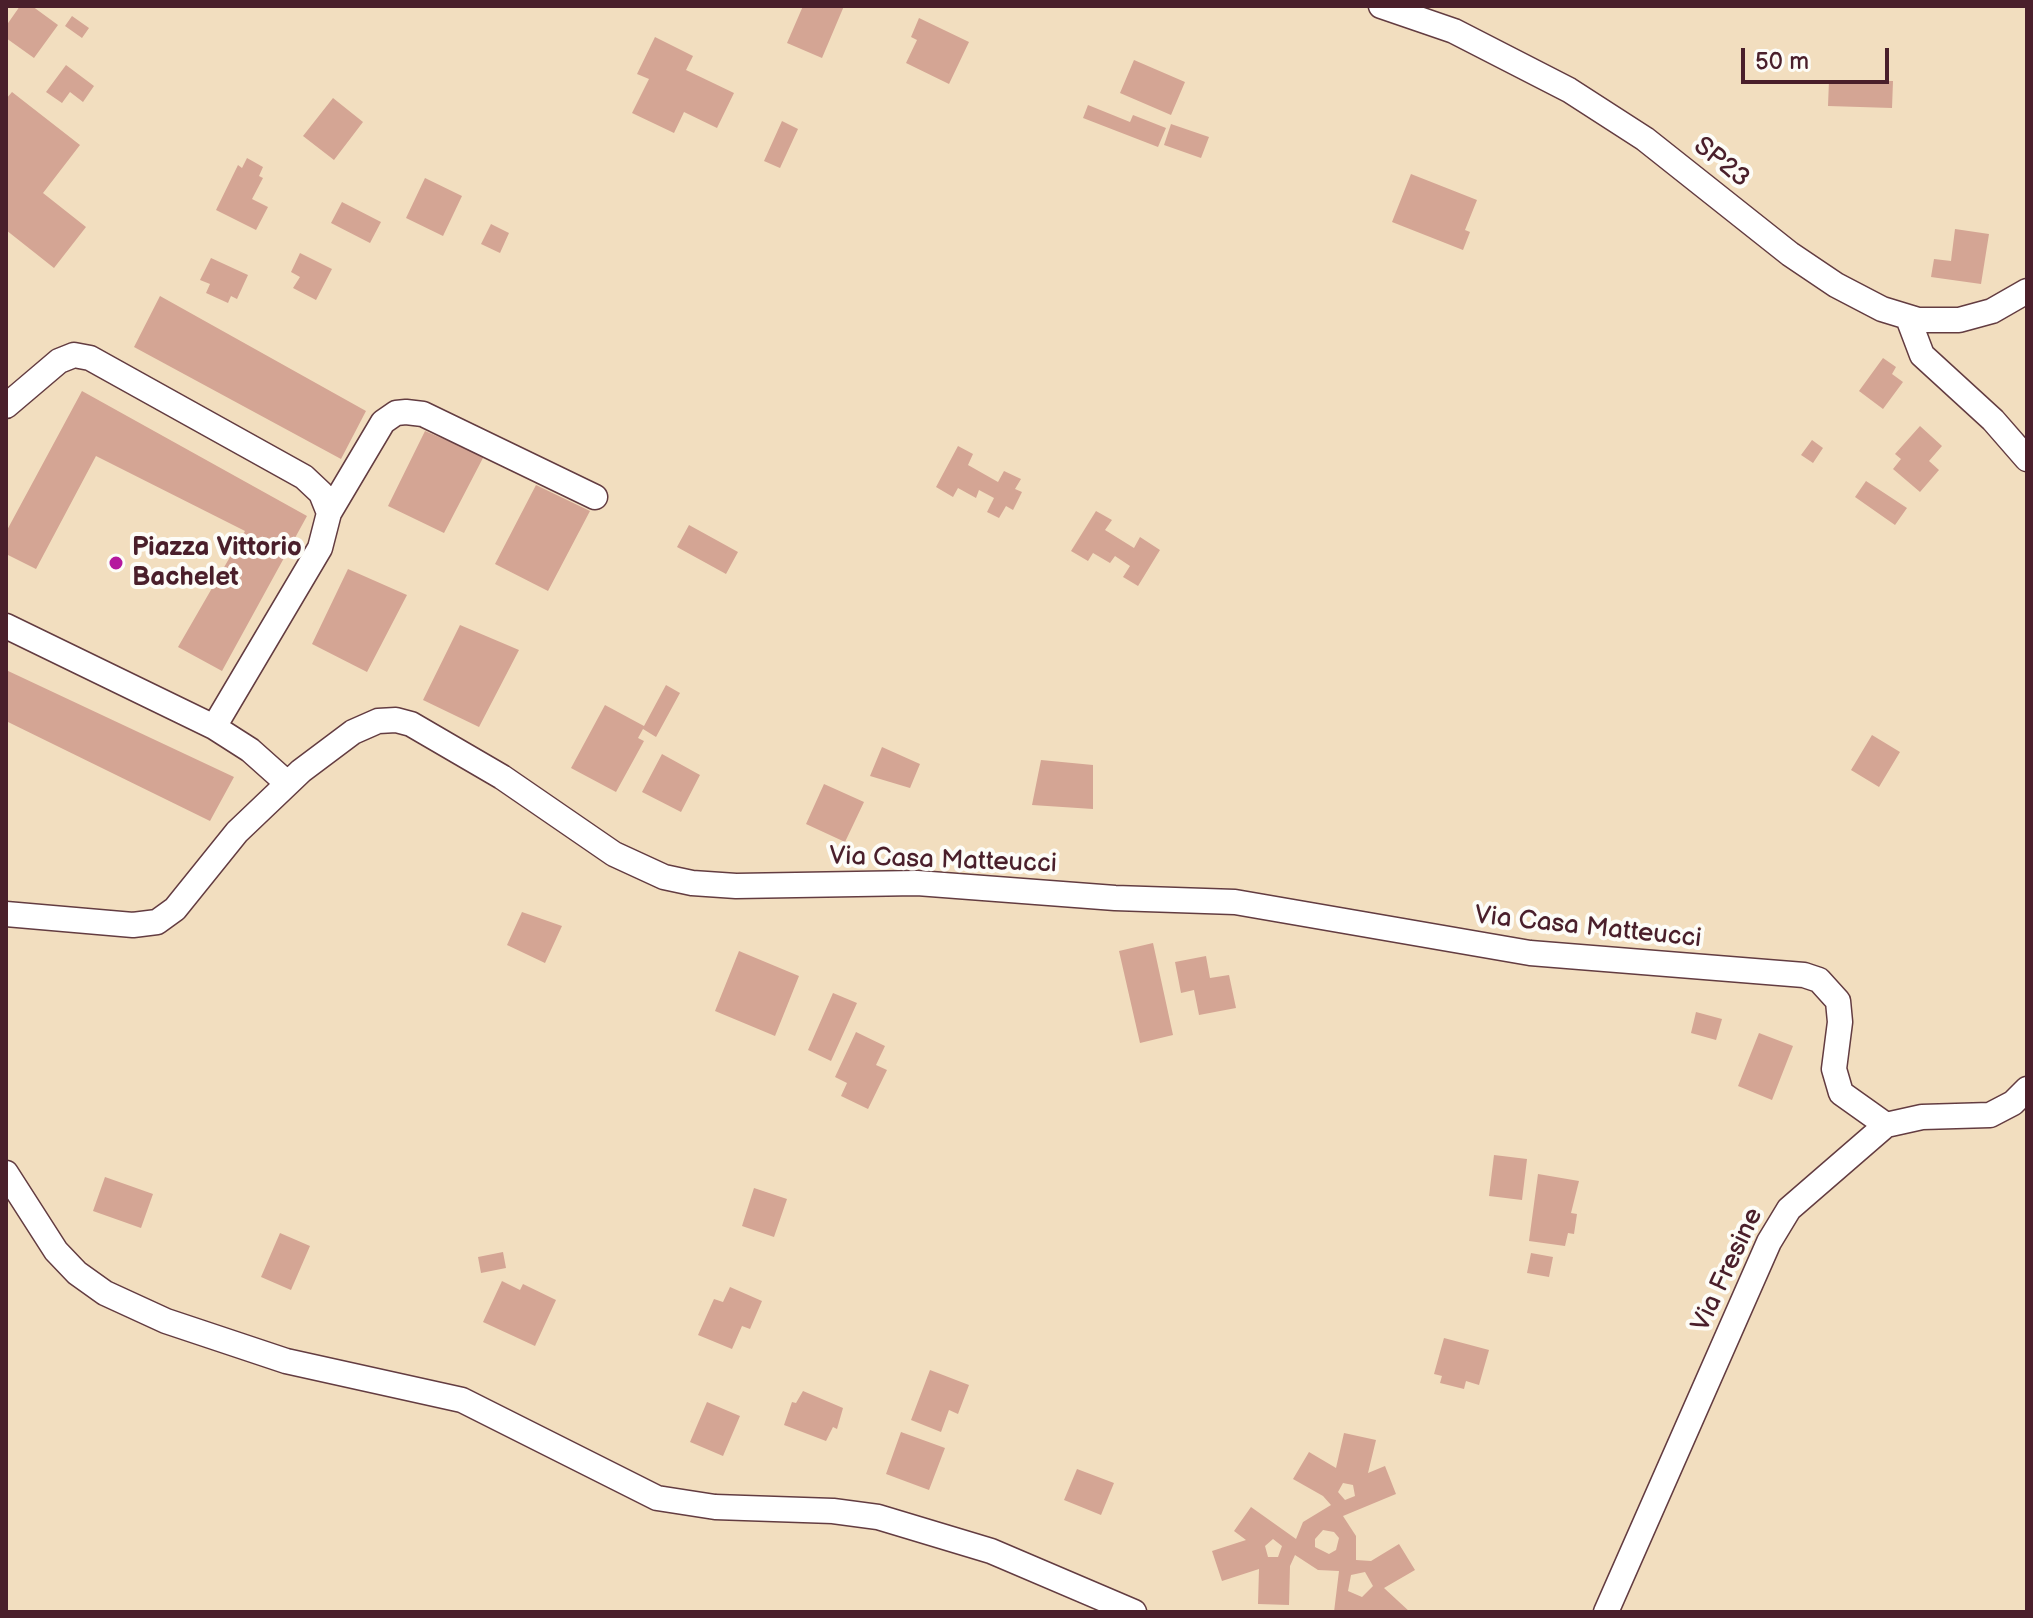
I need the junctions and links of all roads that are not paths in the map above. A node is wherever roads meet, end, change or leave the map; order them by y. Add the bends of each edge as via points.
1 (1381, 6) edge
2 (2027, 291) edge
3 (1908, 318) junction
4 (6, 406) edge
5 (2027, 459) edge
6 (595, 497) dead end
7 (329, 513) junction
8 (6, 626) edge
9 (214, 727) junction
10 (287, 783) junction
11 (6, 914) edge
12 (2027, 1089) edge
13 (1886, 1125) junction
14 (6, 1173) edge
15 (1134, 1612) edge
16 (1606, 1612) edge

1 - 3 street, SP23 / SP23 via 1454,31 1569,90 1645,139 1821,276 1865,302
2 - 3 street, SP23 / SP23 via 1967,319
3 - 5 street via 1922,355
4 - 7 street via 59,361 74,355 90,358 304,477 321,493
6 - 7 street via 423,414 406,412 383,422
7 - 9 street via 320,548
8 - 9 street
9 - 10 street
10 - 11 street, Via Casa Matteucci via 237,832 182,902 157,922 133,925
10 - 13 street, Via Casa Matteucci via 353,732 396,720 502,777 614,854 664,877 692,883 917,883 1235,902 1530,953 1804,975 1819,980 1838,1001 1834,1069 1841,1093
12 - 13 street, Via Fresine via 1990,1115 1911,1118
13 - 16 street, Via Fresine via 1802,1194 1778,1225
14 - 15 street via 56,1251 77,1273 105,1293 166,1321 286,1361 462,1400 657,1498 702,1506 878,1517 991,1551

